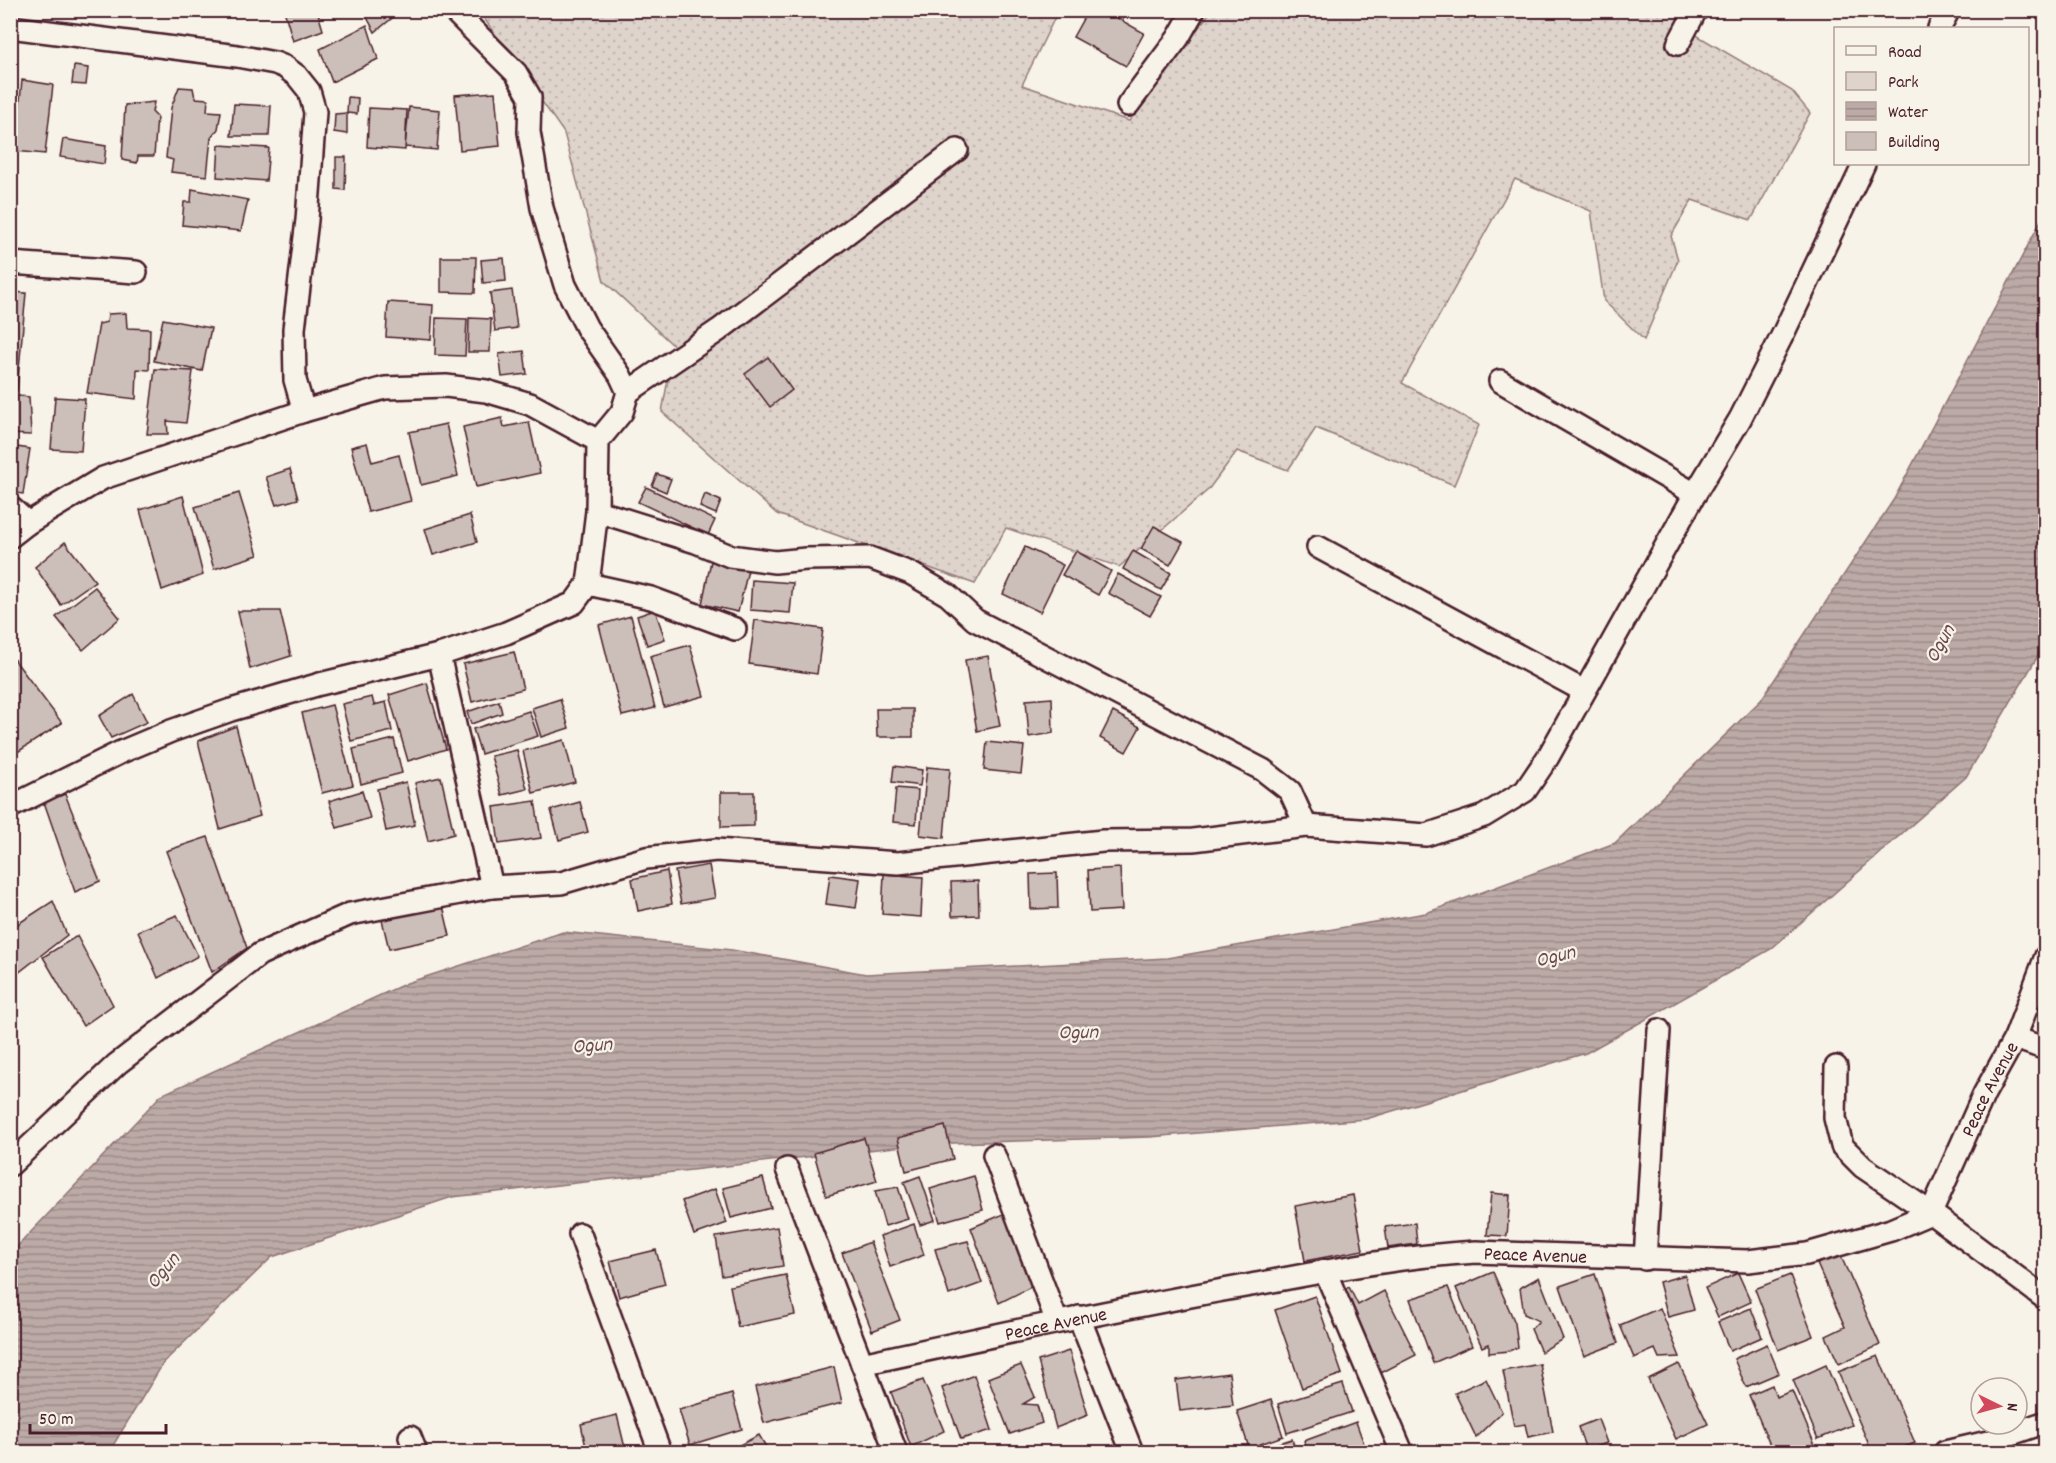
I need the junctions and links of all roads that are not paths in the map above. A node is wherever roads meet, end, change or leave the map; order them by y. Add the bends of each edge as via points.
1 (453, 10) edge
2 (1194, 10) edge
3 (1696, 10) edge
4 (1949, 10) edge
5 (10, 27) edge
6 (1940, 27) edge
7 (1678, 44) dead end
8 (1128, 105) dead end
9 (957, 150) dead end
10 (1864, 165) edge
11 (10, 263) edge
12 (136, 272) dead end
13 (1500, 381) dead end
14 (628, 392) junction
15 (303, 411) junction
16 (598, 441) junction
17 (1695, 494) junction
18 (10, 507) edge
19 (597, 511) junction
20 (28, 523) junction
21 (10, 537) edge
22 (1318, 547) dead end
23 (588, 584) junction
24 (735, 629) dead end
25 (439, 655) junction
26 (1584, 690) junction
27 (10, 807) edge
28 (1306, 826) junction
29 (492, 887) junction
30 (2046, 956) edge
31 (1659, 1030) dead end
32 (2015, 1038) junction
33 (2046, 1049) edge
34 (1836, 1067) dead end
35 (994, 1155) dead end
36 (10, 1165) edge
37 (787, 1169) dead end
38 (1931, 1213) junction
39 (580, 1234) dead end
40 (1645, 1259) junction
41 (1325, 1271) junction
42 (2046, 1299) edge
43 (1078, 1317) junction
44 (1056, 1322) junction
45 (862, 1364) junction
46 (2046, 1422) edge
47 (660, 1452) edge
48 (896, 1452) edge
49 (1132, 1452) edge
50 (1402, 1452) edge
51 (1945, 1452) edge

1 - 14 street via 516,73 530,97 529,132 542,208 566,285 587,328
2 - 8 street
3 - 7 street
4 - 6 street
5 - 15 street via 246,58 285,67 309,91 315,112 294,329 295,380
9 - 14 street via 720,330
10 - 17 street via 1740,419
11 - 12 street
13 - 17 street
14 - 16 street via 622,412
15 - 16 street via 385,388 446,386 486,391 530,404
15 - 20 street via 103,478
16 - 19 street
17 - 26 street
18 - 20 street
19 - 23 street
19 - 28 street via 730,556 775,562 870,558 910,573 948,595 975,620 1263,770 1290,791
20 - 21 street
22 - 26 street
23 - 24 street via 651,598
23 - 25 street via 574,603 506,633
25 - 27 street via 320,684 171,731
25 - 29 street
26 - 28 street via 1525,791 1484,816 1426,835
28 - 29 street via 1193,840 1103,841 898,863 716,850 646,858 561,883
29 - 36 street via 350,914 260,954 117,1064
30 - 32 street, Peace Avenue
31 - 40 street
32 - 33 street
32 - 38 street, Peace Avenue via 1984,1094
34 - 38 street via 1835,1118 1842,1146 1863,1167
35 - 44 street
37 - 45 street
38 - 40 street, Peace Avenue via 1892,1230 1807,1254 1748,1261
38 - 42 street
39 - 47 street
40 - 41 street, Peace Avenue via 1476,1252
41 - 43 street, Peace Avenue
41 - 50 street
43 - 44 street, Peace Avenue
43 - 49 street
44 - 45 street, Peace Avenue
45 - 48 street
46 - 51 street

